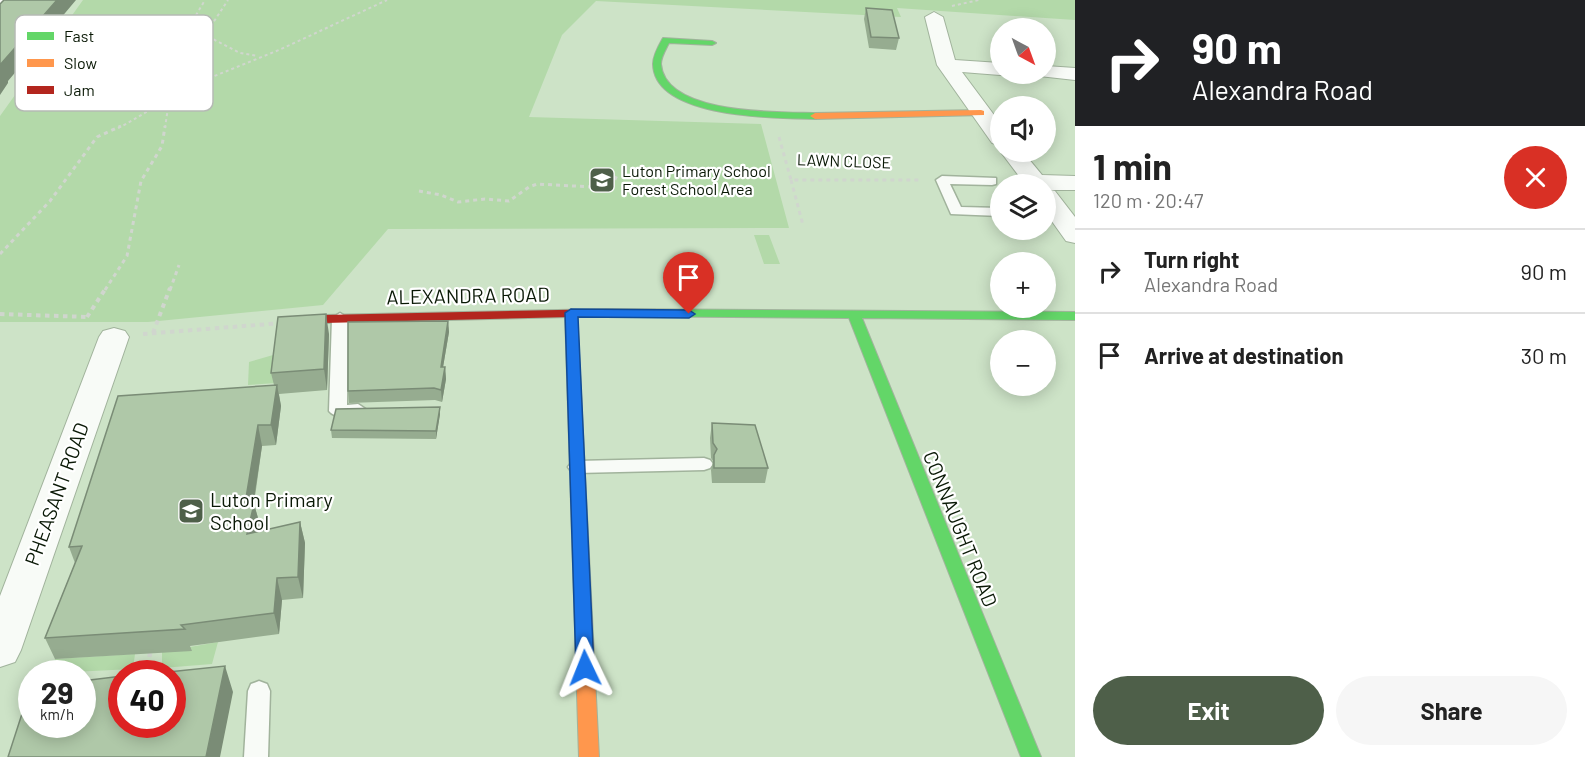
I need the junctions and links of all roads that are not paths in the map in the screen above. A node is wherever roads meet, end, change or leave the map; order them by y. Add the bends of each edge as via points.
1 (934, 17) dead end
2 (711, 44) dead end
3 (947, 65) junction
4 (990, 68) edge
5 (1056, 73) edge
6 (1075, 74) edge
7 (981, 112) junction
8 (990, 124) edge
9 (990, 181) edge
10 (1075, 183) edge
11 (1056, 192) edge
12 (990, 212) edge
13 (1056, 213) edge
14 (1075, 236) edge
15 (571, 313) junction
16 (854, 315) junction
17 (1075, 316) edge
18 (332, 319) joint
19 (100, 327) road end
20 (370, 410) edge
21 (705, 464) dead end
22 (578, 467) junction
23 (0, 650) edge
24 (259, 691) dead end
25 (256, 757) edge
26 (589, 757) edge
27 (1031, 757) edge

1 - 3 street
2 - 7 street via 666,40 657,64 661,78 671,89 695,102 722,109 803,114
3 - 4 street
3 - 7 street
5 - 6 street
7 - 8 street
9 - 12 lane via 942,180 956,212
10 - 11 street
13 - 14 street
15 - 16 street, ALEXANDRA ROAD
15 - 18 street, ALEXANDRA ROAD
15 - 22 street
16 - 17 street, ALEXANDRA ROAD
16 - 27 street, CONNAUGHT ROAD
18 - 20 lane via 338,411
19 - 23 street, PHEASANT ROAD
21 - 22 lane
22 - 26 street
24 - 25 lane

